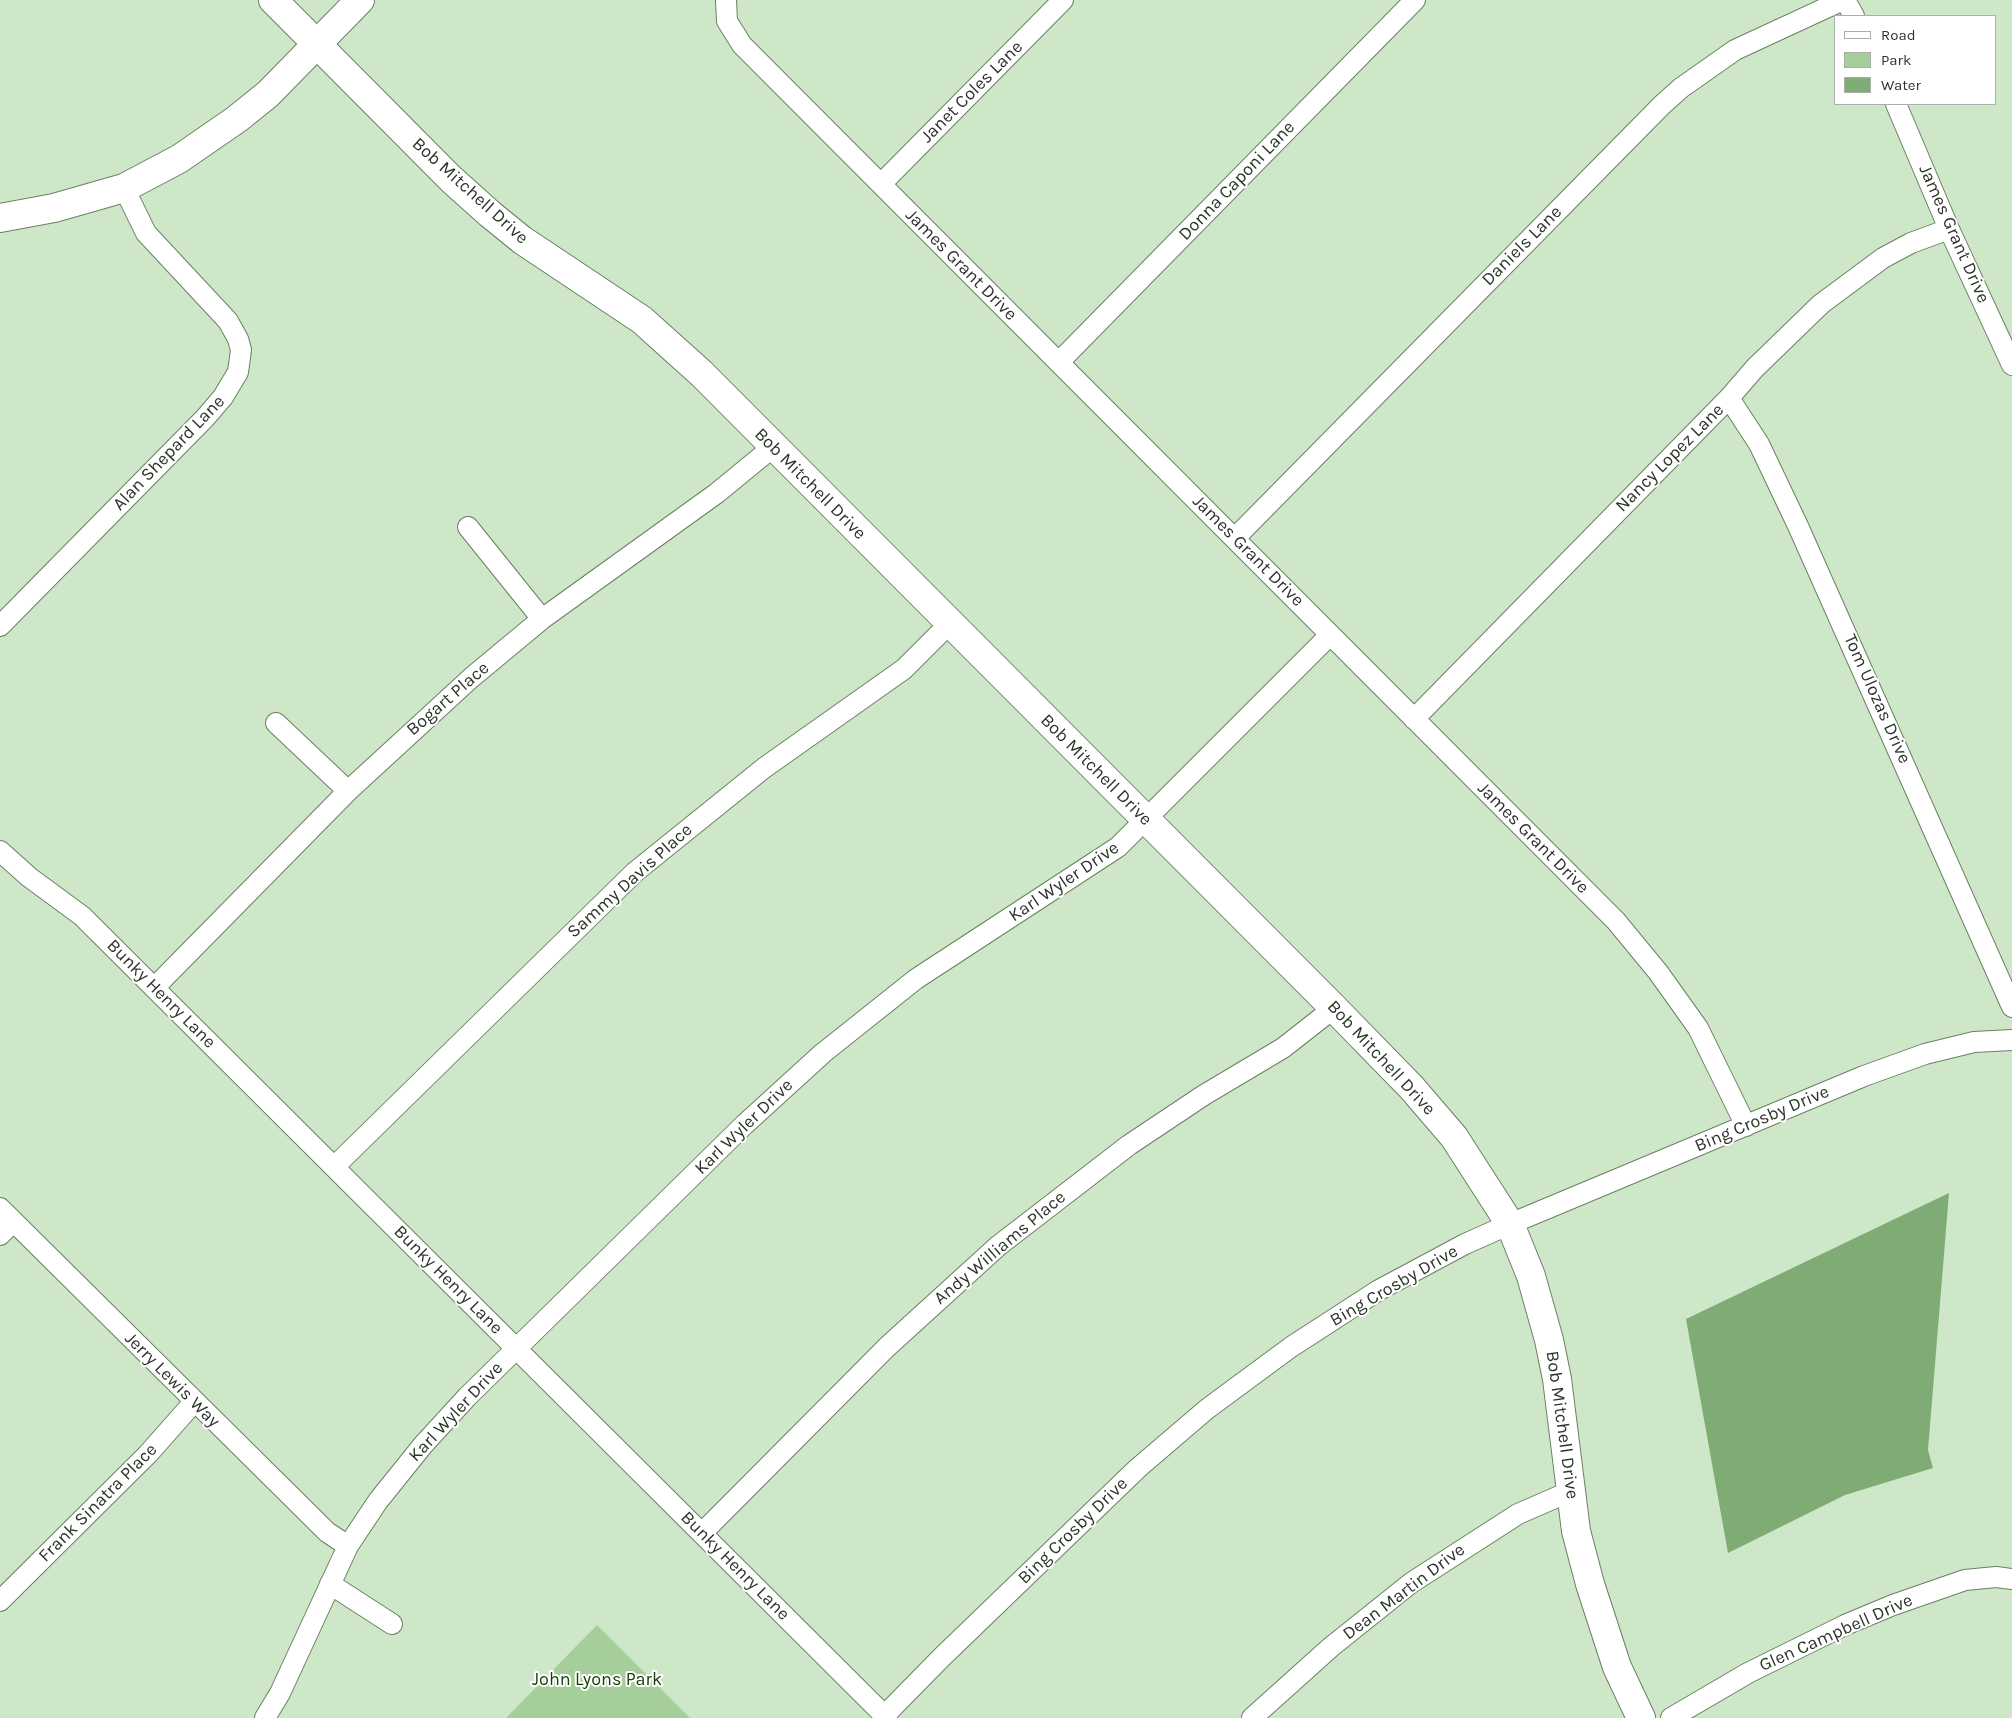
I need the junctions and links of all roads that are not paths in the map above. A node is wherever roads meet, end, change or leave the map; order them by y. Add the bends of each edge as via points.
1 (273, 0) edge
2 (360, 0) edge
3 (726, 0) edge
4 (1063, 0) edge
5 (1415, 0) edge
6 (1844, 0) edge
7 (1853, 15) edge
8 (318, 45) junction
9 (1896, 105) edge
10 (881, 184) junction
11 (124, 188) junction
12 (0, 218) edge
13 (1949, 229) junction
14 (1059, 362) junction
15 (2012, 365) edge
16 (1729, 398) junction
17 (773, 447) junction
18 (468, 527) dead end
19 (1235, 538) junction
20 (542, 619) junction
21 (949, 624) junction
22 (0, 626) edge
23 (1330, 635) junction
24 (1414, 719) junction
25 (276, 723) dead end
26 (348, 792) junction
27 (1145, 819) junction
28 (0, 851) edge
29 (155, 987) junction
30 (2012, 1007) edge
31 (1334, 1008) junction
32 (2012, 1040) edge
33 (1746, 1126) junction
34 (335, 1166) junction
35 (4, 1222) edge
36 (1510, 1224) junction
37 (517, 1348) junction
38 (194, 1402) junction
39 (1571, 1491) junction
40 (702, 1533) junction
41 (348, 1546) junction
42 (2012, 1579) edge
43 (330, 1584) junction
44 (0, 1602) edge
45 (392, 1624) dead end
46 (886, 1717) edge
47 (265, 1718) edge
48 (1252, 1718) edge
49 (1641, 1718) edge
50 (1670, 1718) edge

1 - 8 street, Bob Mitchell Drive
2 - 8 street
3 - 10 street, James Grant Drive via 727,22 742,45
4 - 10 street, Janet Coles Lane
5 - 14 street, Donna Caponi Lane
6 - 7 street
6 - 19 street, Daniels Lane via 1735,50 1681,88
8 - 11 street via 237,120 179,159
8 - 17 street, Bob Mitchell Drive via 490,214 522,240 642,320 702,374
9 - 13 street, James Grant Drive
10 - 14 street, James Grant Drive
11 - 12 street via 54,208
11 - 22 street, Alan Shepard Lane via 146,233 228,321 241,350 238,372 205,418
13 - 15 street, James Grant Drive
13 - 16 street, Nancy Lopez Lane via 1912,243 1866,269 1821,304
14 - 19 street, James Grant Drive
16 - 24 street, Nancy Lopez Lane
16 - 30 street, Tom Ulozas Drive via 1759,444 1798,526
17 - 20 street, Bogart Place via 718,493
17 - 21 street, Bob Mitchell Drive
18 - 20 street
19 - 23 street, James Grant Drive
20 - 26 street, Bogart Place via 470,678
21 - 27 street, Bob Mitchell Drive
21 - 34 street, Sammy Davis Place via 904,669 764,768 635,872
23 - 24 street, James Grant Drive
23 - 27 street, Karl Wyler Drive
24 - 33 street, James Grant Drive via 1616,921 1658,972 1698,1028
25 - 26 street
26 - 29 street, Bogart Place
27 - 31 street, Bob Mitchell Drive
27 - 37 street, Karl Wyler Drive via 1118,847 916,979 823,1053 744,1124
28 - 29 street, Bunky Henry Lane via 82,916
29 - 34 street, Bunky Henry Lane
31 - 36 street, Bob Mitchell Drive via 1412,1088 1454,1138
31 - 40 street, Andy Williams Place via 1283,1048 1129,1145 998,1246 887,1348
32 - 33 street, Bing Crosby Drive via 1974,1042 1925,1054
33 - 36 street, Bing Crosby Drive
34 - 37 street, Bunky Henry Lane
35 - 38 street, Jerry Lewis Way
36 - 39 street, Bob Mitchell Drive via 1550,1340
36 - 46 street, Bing Crosby Drive via 1379,1290 1291,1347 1207,1409 1138,1468 942,1657
37 - 40 street, Bunky Henry Lane
37 - 41 street, Karl Wyler Drive via 423,1445 378,1501
38 - 41 street, Jerry Lewis Way via 327,1532
38 - 44 street, Frank Sinatra Place via 148,1454
39 - 48 street, Dean Martin Drive via 1518,1514 1411,1583 1331,1647
39 - 49 street, Bob Mitchell Drive via 1576,1531 1590,1584 1617,1667
40 - 46 street, Bunky Henry Lane
41 - 43 street, Karl Wyler Drive
42 - 50 street, Glen Campbell Drive via 1964,1580 1893,1605 1748,1673
43 - 45 street
43 - 47 street, Karl Wyler Drive via 280,1693

